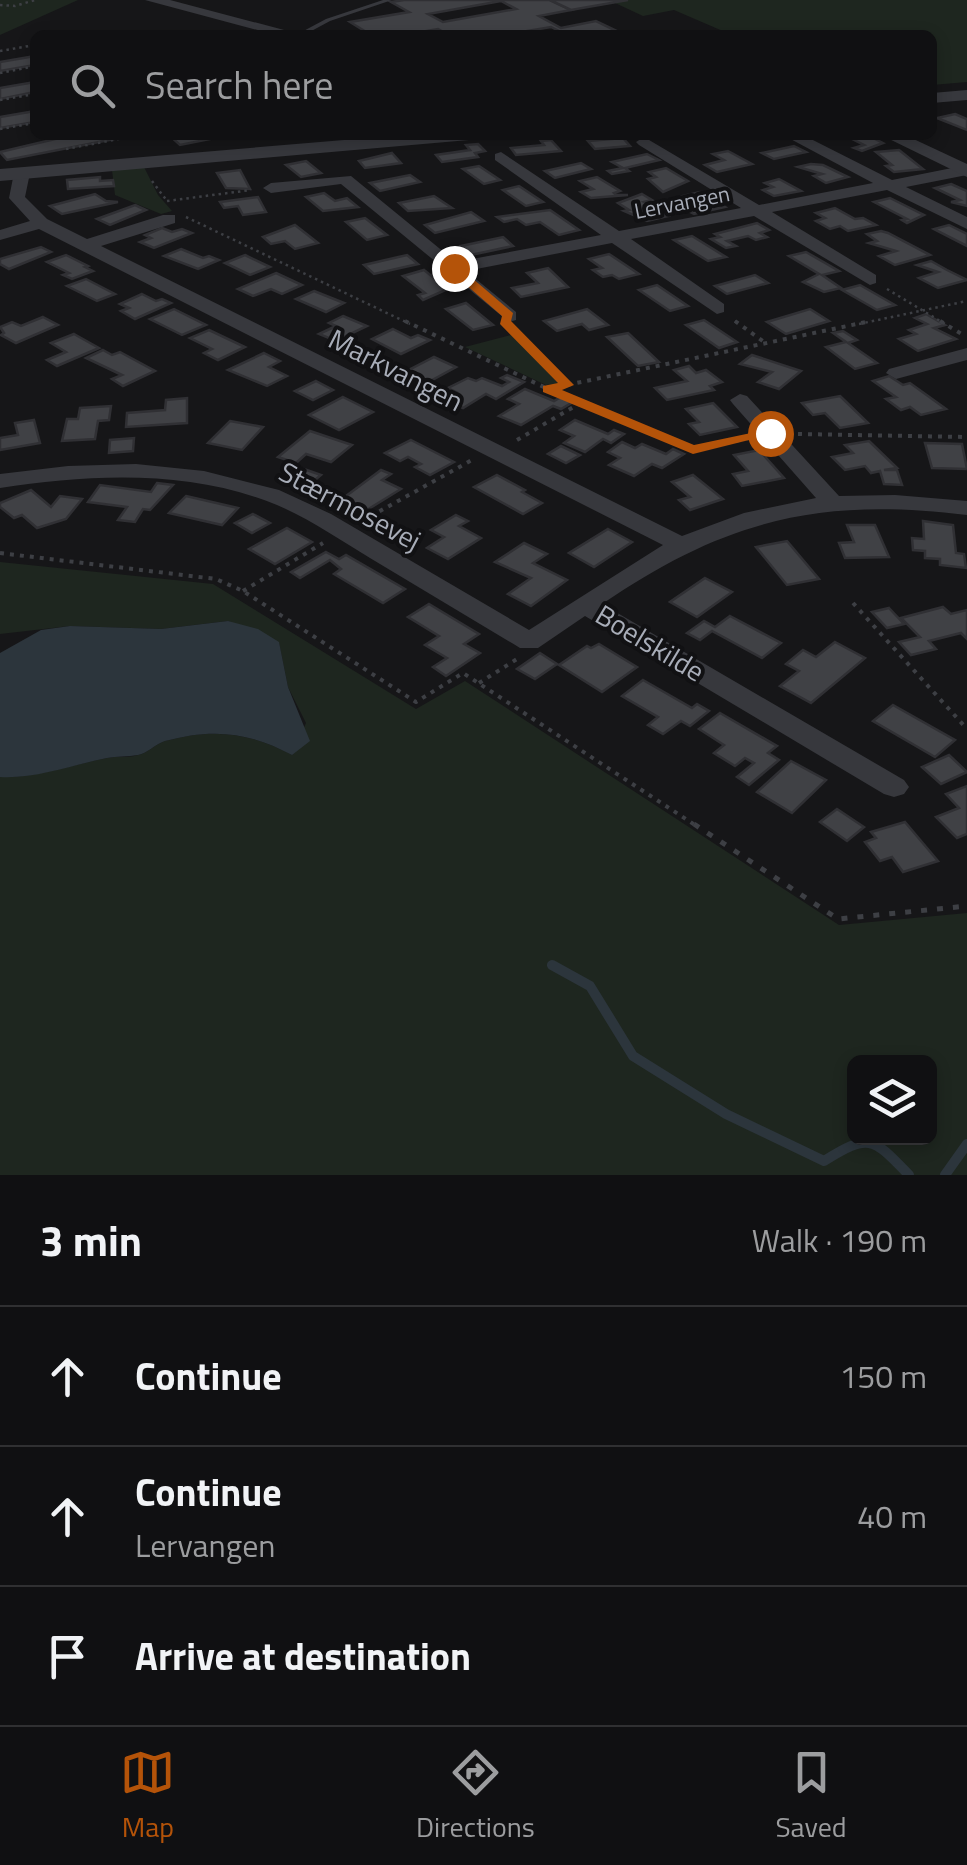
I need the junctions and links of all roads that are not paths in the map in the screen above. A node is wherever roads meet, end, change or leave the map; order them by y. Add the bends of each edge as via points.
1 (152, 0) edge
2 (390, 0) edge
3 (276, 30) edge
4 (307, 30) edge
5 (967, 95) edge
6 (937, 98) edge
7 (410, 140) edge
8 (801, 140) edge
9 (901, 140) edge
10 (644, 142) dead end
11 (501, 157) dead end
12 (966, 171) edge
13 (11, 174) edge
14 (890, 185) junction
15 (271, 188) road end
16 (168, 210) road end
17 (757, 210) junction
18 (41, 223) junction
19 (967, 224) edge
20 (0, 234) edge
21 (616, 237) junction
22 (86, 246) junction
23 (454, 268) junction
24 (870, 279) road end
25 (717, 308) road end
26 (509, 316) road end
27 (967, 354) edge
28 (896, 373) dead end
29 (740, 400) dead end
30 (0, 481) edge
31 (831, 501) junction
32 (967, 508) edge
33 (682, 545) junction
34 (586, 606) junction
35 (894, 788) dead end

1 - 3 street
2 - 4 lane
5 - 6 street
7 - 13 street
8 - 14 street
9 - 12 street
10 - 17 street, Lervangen
11 - 21 street, Lervangen
12 - 14 street, Lervangen
13 - 18 street via 17,198
14 - 17 street, Lervangen
14 - 19 street
15 - 23 street via 345,178
16 - 22 street
17 - 21 street, Lervangen
17 - 24 street, Lervangen
18 - 20 street
18 - 22 street, Markvangen
21 - 23 street, Lervangen
21 - 25 street, Lervangen
22 - 33 street, Markvangen via 484,454
23 - 26 street
27 - 28 street
29 - 31 street
30 - 34 street, Stærmosevej via 122,469 195,476 274,496 352,526 529,642
31 - 32 street, Boelskilde via 912,500
31 - 33 street, Boelskilde via 733,524
33 - 34 street, Boelskilde
34 - 35 street, Boelskilde

